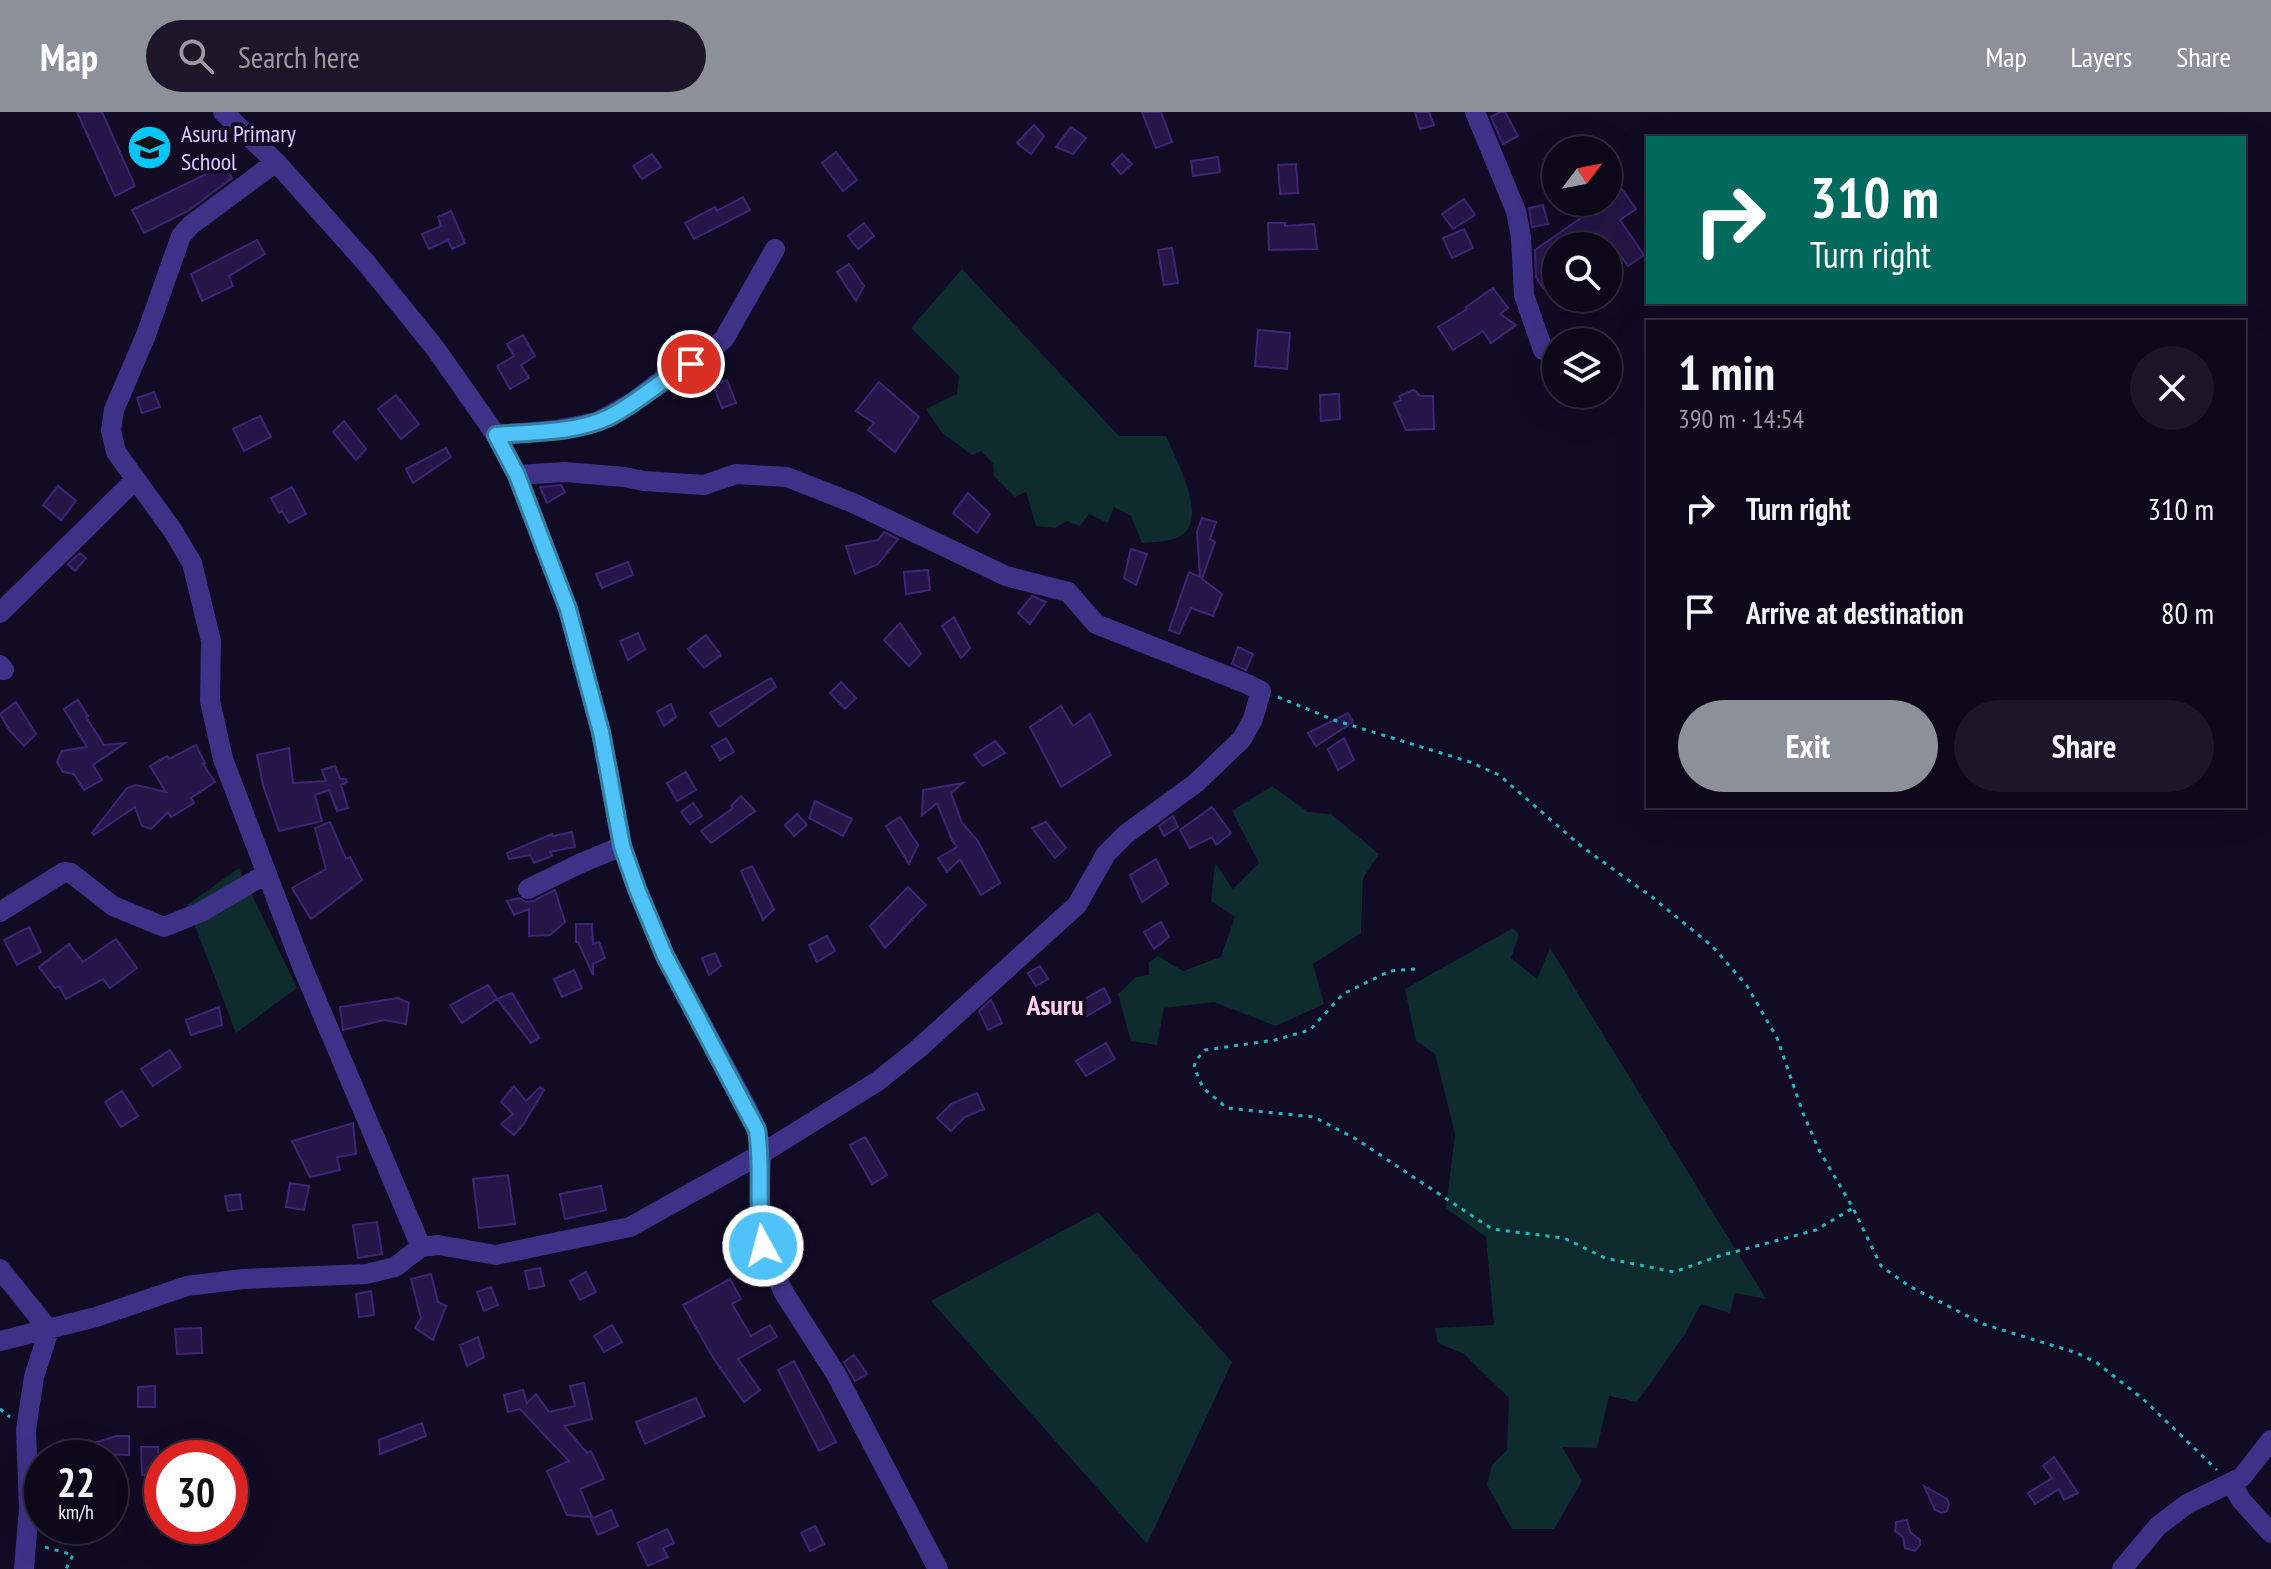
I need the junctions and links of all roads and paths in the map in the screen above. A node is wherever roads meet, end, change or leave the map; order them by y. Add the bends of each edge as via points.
1 (223, 112) edge
2 (1475, 112) edge
3 (276, 162) junction
4 (775, 249) dead end
5 (1542, 347) edge
6 (496, 435) junction
7 (517, 475) junction
8 (134, 481) junction
9 (0, 613) edge
10 (1261, 691) junction
11 (622, 846) junction
12 (266, 874) junction
13 (528, 889) dead end
14 (0, 912) edge
15 (1415, 969) dead end
16 (761, 1154) junction
17 (1853, 1208) junction
18 (421, 1247) junction
19 (0, 1269) edge
20 (49, 1330) junction
21 (0, 1341) edge
22 (26, 1440) edge
23 (2271, 1440) edge
24 (2232, 1484) junction
25 (2271, 1533) edge
26 (25, 1544) edge
27 (41, 1544) edge
28 (24, 1569) edge
29 (66, 1569) edge
30 (938, 1569) edge
31 (2122, 1569) edge

1 - 3 street
2 - 5 street via 1516,211 1524,295
3 - 6 street via 435,348
3 - 8 street via 191,225 174,249 114,410 116,452
4 - 6 street via 724,339 701,359 597,422
6 - 7 street
7 - 10 street via 565,472 704,485 736,474 787,477 1006,576 1068,592 1096,624
7 - 11 street via 568,609 601,732
8 - 9 street
8 - 12 street via 192,563 211,641 215,728
10 - 16 street via 1242,739 1106,854 1077,905 878,1081
10 - 17 path via 1499,775 1581,846 1712,946 1747,986 1777,1038 1819,1150
11 - 13 street
11 - 16 street via 665,956 757,1130
12 - 14 street via 164,927 113,906 64,872
12 - 18 street
15 - 17 path via 1390,971 1343,994 1310,1030 1205,1050 1194,1067 1203,1088 1227,1108 1314,1117 1492,1229 1564,1238 1605,1258 1674,1272 1816,1230
16 - 18 street via 630,1227 496,1255
16 - 30 street via 759,1221 768,1258 836,1374
17 - 24 path via 1881,1266 1894,1277 1983,1324 2097,1363
18 - 20 street via 386,1271 187,1286
19 - 20 street
20 - 21 street
20 - 22 street via 34,1377
23 - 24 street
24 - 25 street
24 - 31 street via 2172,1514
26 - 28 street
27 - 29 path via 73,1555

